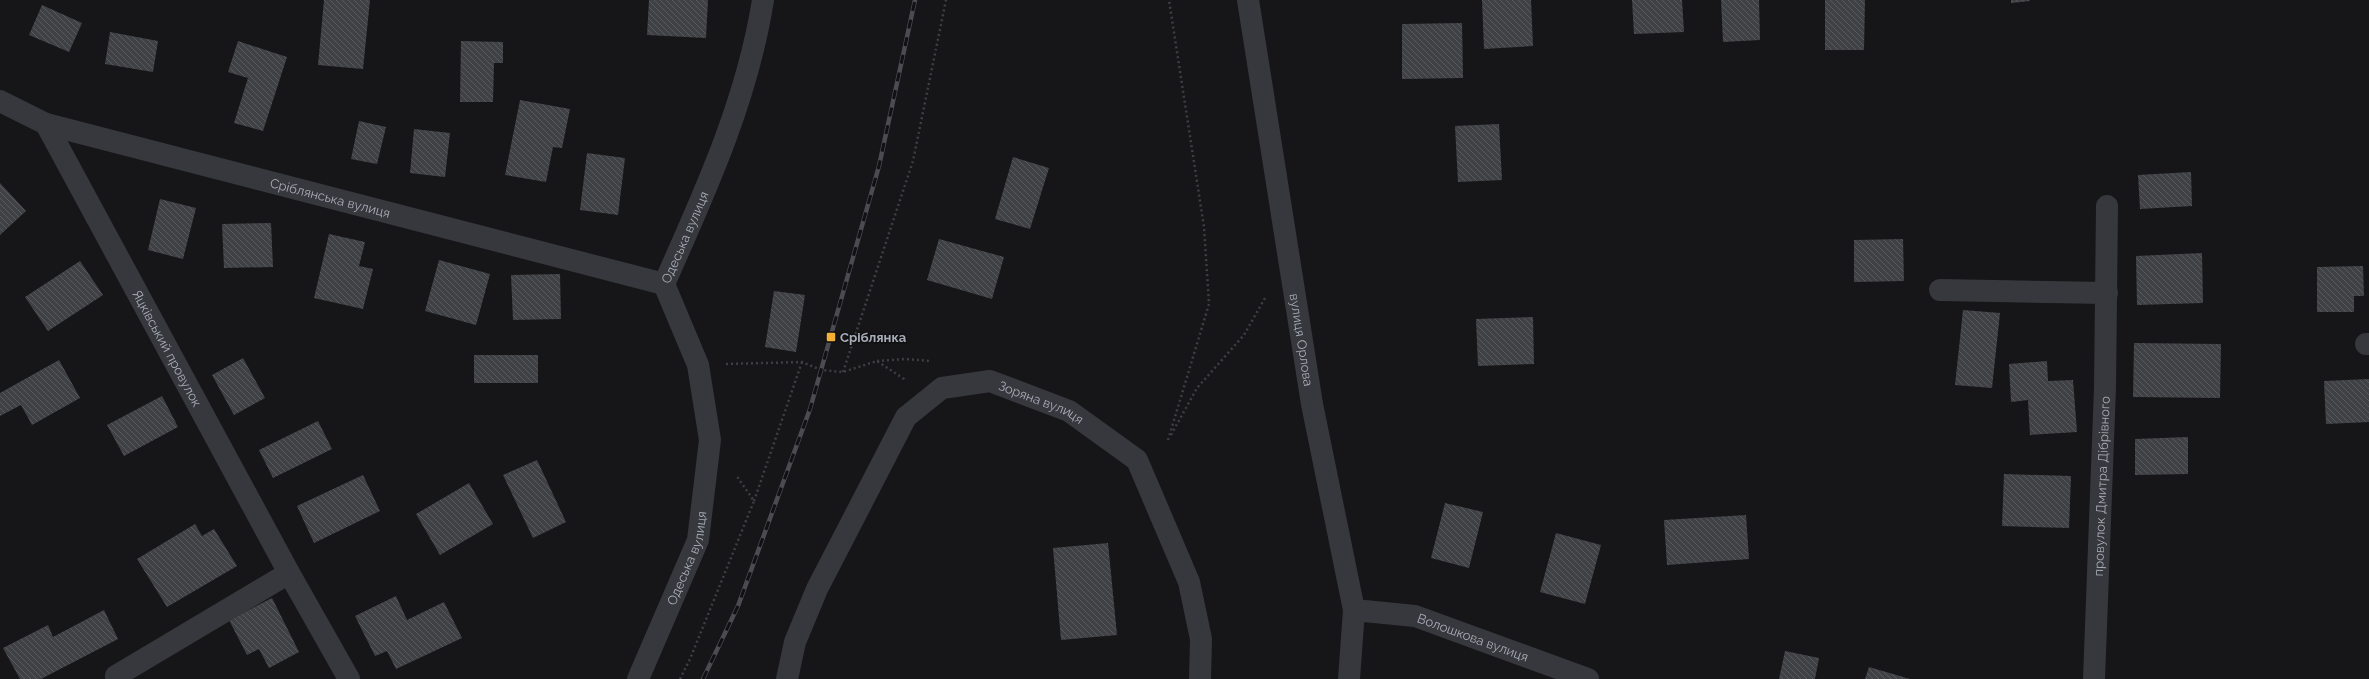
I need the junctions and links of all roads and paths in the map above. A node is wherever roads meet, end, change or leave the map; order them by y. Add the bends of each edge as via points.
1 (763, 0) edge
2 (946, 0) edge
3 (1169, 0) edge
4 (1248, 0) edge
5 (0, 101) edge
6 (46, 124) junction
7 (2107, 206) dead end
8 (664, 284) junction
9 (1940, 290) dead end
10 (2107, 293) junction
11 (1267, 296) dead end
12 (802, 362) junction
13 (698, 365) junction
14 (843, 372) junction
15 (906, 417) junction
16 (1168, 440) junction
17 (1137, 460) junction
18 (754, 501) dead end
19 (289, 573) junction
20 (1354, 610) junction
21 (116, 676) dead end
22 (349, 679) edge
23 (638, 679) edge
24 (787, 679) edge
25 (1200, 679) edge
26 (1349, 679) edge
27 (1588, 679) edge
28 (2094, 679) edge

1 - 8 street, Одеська вулиця via 756,44 720,159
2 - 14 path via 913,161
3 - 16 path via 1204,227 1209,304
4 - 20 street, вулиця Орлова via 1312,404
5 - 6 street, Сріблянська вулиця
6 - 8 street, Сріблянська вулиця
6 - 19 street, Яцківський провулок
7 - 10 street, провулок Дмитра Дібрівного
8 - 13 street, Одеська вулиця
9 - 10 street
10 - 28 street, провулок Дмитра Дібрівного
11 - 16 path via 1244,335 1197,388
12 - 13 path
12 - 14 path via 821,370
12 - 18 path
13 - 23 street, Одеська вулиця via 710,440 698,540
14 - 15 path via 877,361 904,379
15 - 17 street, Зоряна вулиця via 942,388 990,381 1070,411
15 - 24 street, Зоряна вулиця via 817,589 795,642
16 - 17 path
17 - 25 street via 1189,582 1201,639
19 - 21 street
19 - 22 street, Яцківський провулок
20 - 26 street, вулиця Орлова
20 - 27 street, Волошкова вулиця via 1415,616

